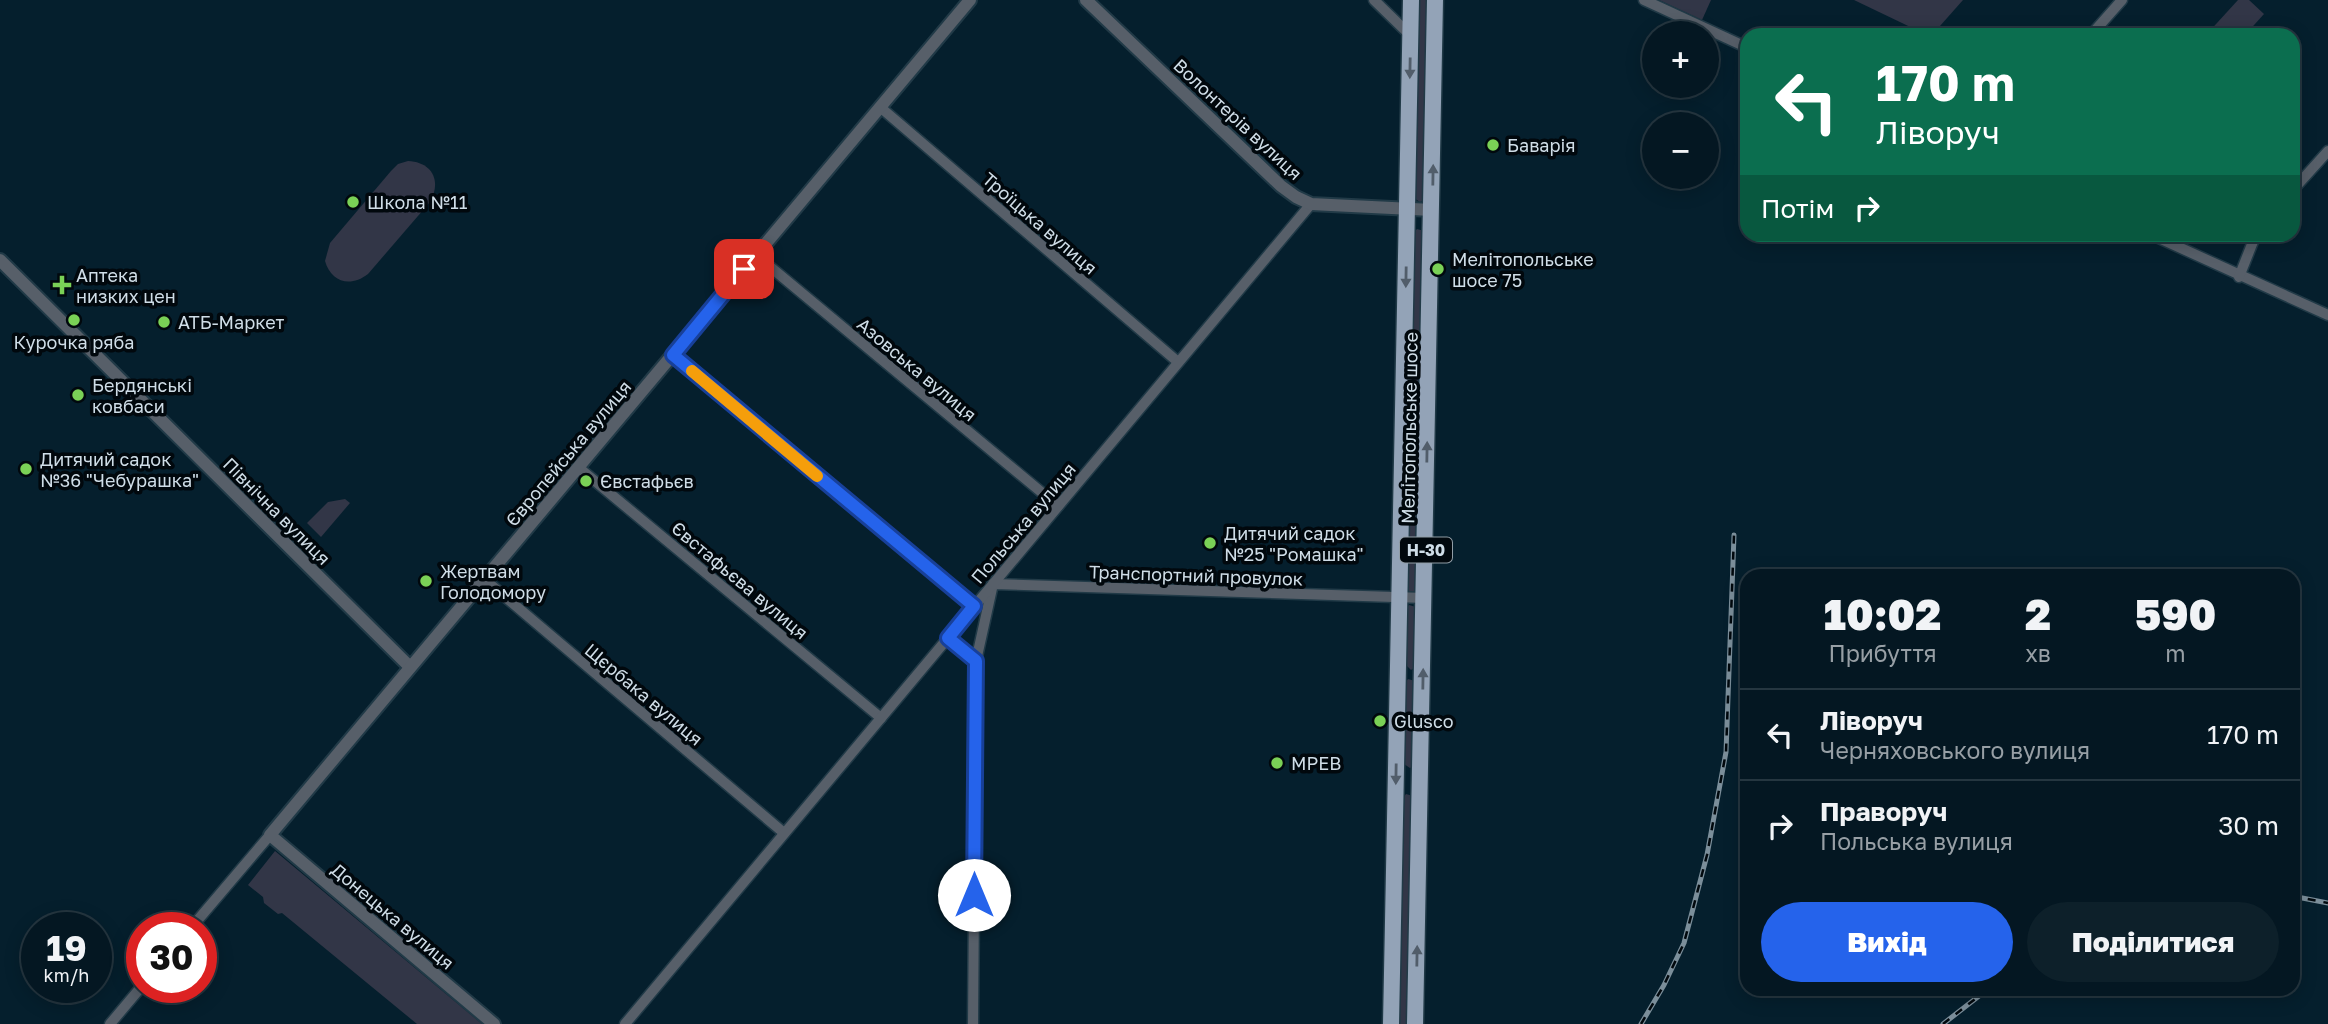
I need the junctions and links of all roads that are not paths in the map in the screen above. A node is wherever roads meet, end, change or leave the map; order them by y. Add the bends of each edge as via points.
1 (970, 0) edge
2 (1086, 0) edge
3 (1374, 0) edge
4 (1411, 0) edge
5 (1435, 0) edge
6 (1644, 0) edge
7 (2122, 0) edge
8 (2097, 28) edge
9 (1410, 35) junction
10 (1740, 44) edge
11 (880, 107) junction
12 (2328, 151) edge
13 (2300, 182) edge
14 (1311, 204) junction
15 (1407, 209) junction
16 (1432, 210) junction
17 (2167, 242) edge
18 (2253, 242) edge
19 (756, 255) junction
20 (0, 260) edge
21 (2239, 277) junction
22 (2328, 315) edge
23 (673, 355) junction
24 (1178, 362) junction
25 (578, 467) junction
26 (1058, 506) junction
27 (484, 579) junction
28 (993, 584) junction
29 (1399, 597) junction
30 (1425, 598) junction
31 (974, 606) junction
32 (948, 638) junction
33 (976, 661) junction
34 (410, 667) junction
35 (881, 718) junction
36 (784, 833) junction
37 (270, 835) junction
38 (205, 912) edge
39 (128, 1003) edge
40 (110, 1024) edge
41 (494, 1024) edge
42 (625, 1024) edge
43 (973, 1024) edge
44 (1391, 1024) edge
45 (1415, 1024) edge

1 - 11 street, Європейська вулиця
2 - 14 street, Волонтерів вулиця via 1281,186
3 - 9 street
4 - 9 main road, Мелітопольське шосе / Н-30
16 -> 5 main road, Мелітопольське шосе / Н-30
6 - 10 street
7 - 8 street
9 -> 15 main road, Мелітопольське шосе / Н-30
11 - 19 street, Європейська вулиця
11 - 24 street, Троїцька вулиця
12 - 13 street
14 - 15 street, Волонтерів вулиця
14 - 24 street, Польська вулиця
15 - 16 street, Волонтерів вулиця
15 -> 29 main road, Мелітопольське шосе / Н-30
30 -> 16 main road, Мелітопольське шосе / Н-30
17 - 21 street
18 - 21 street
19 - 23 street, Європейська вулиця
19 - 26 street, Азовська вулиця
20 - 34 street, Північна вулиця
21 - 22 street
23 - 25 street, Європейська вулиця
23 - 31 street
24 - 26 street, Польська вулиця
25 - 27 street, Європейська вулиця
25 - 35 street, Євстафьєва вулиця
26 - 28 street, Польська вулиця
27 - 34 street, Європейська вулиця
27 - 36 street, Щєрбака вулиця
28 - 29 street, Транспортний провулок
28 - 31 street, Польська вулиця
28 - 33 street
29 - 30 street, Транспортний провулок
29 -> 44 main road, Мелітопольське шосе / Н-30
45 -> 30 main road, Мелітопольське шосе / Н-30
31 - 32 street, Польська вулиця
32 - 33 street
32 - 35 street, Польська вулиця
33 - 43 street
34 - 37 street, Європейська вулиця
35 - 36 street, Польська вулиця
36 - 42 street, Польська вулиця
37 - 38 street, Європейська вулиця
37 - 41 street, Донецька вулиця
39 - 40 street

